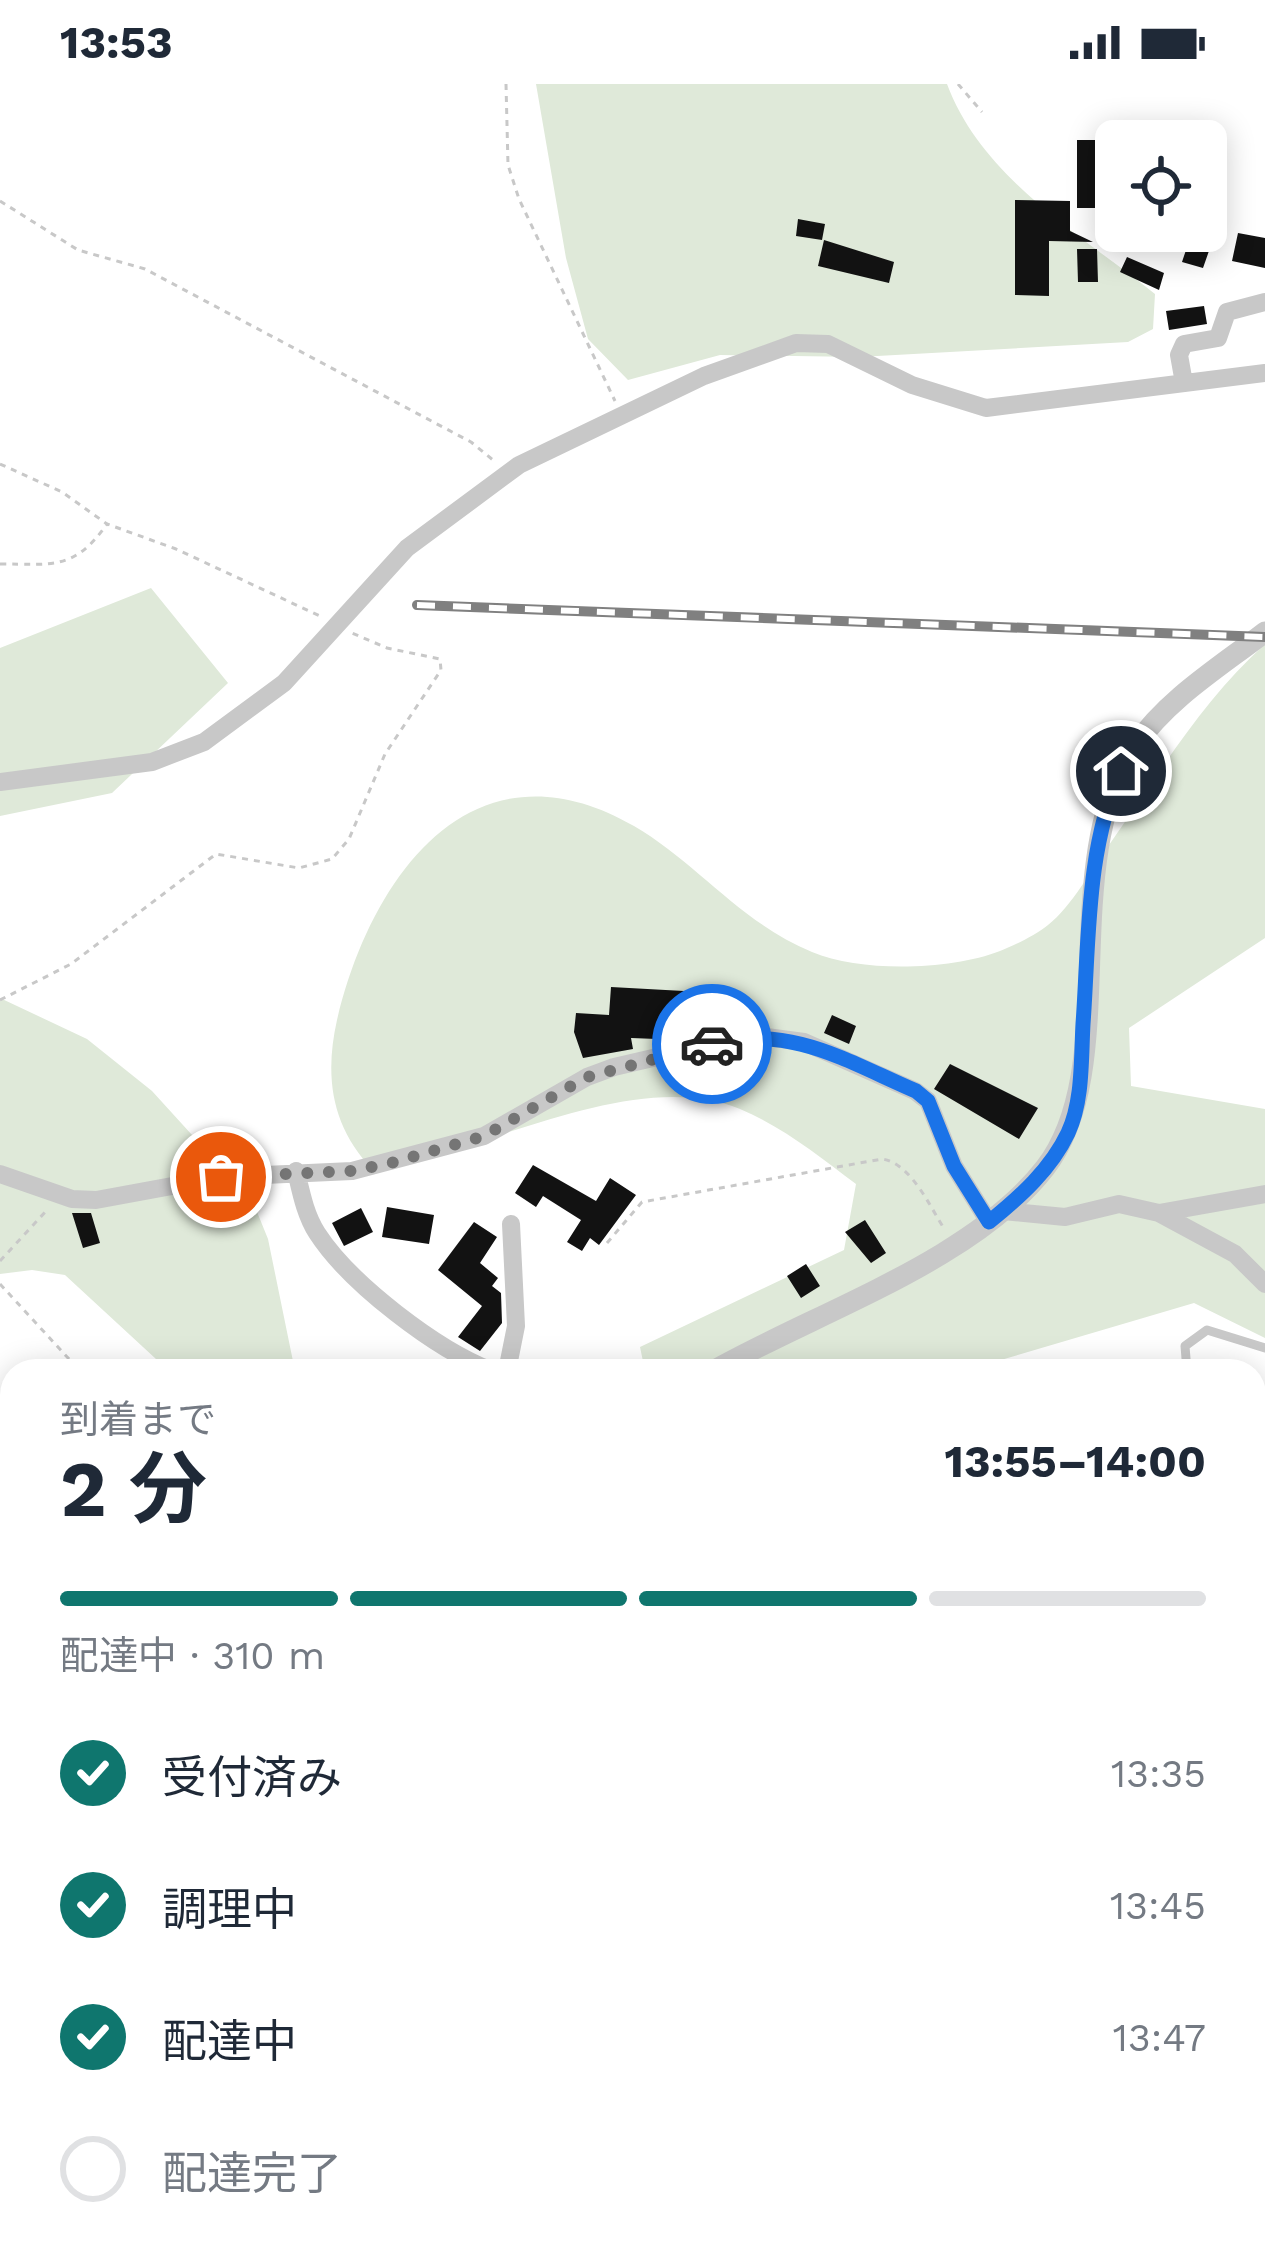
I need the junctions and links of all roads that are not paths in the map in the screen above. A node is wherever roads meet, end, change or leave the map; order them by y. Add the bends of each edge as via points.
1 (1265, 302) edge
2 (1265, 374) edge
3 (1184, 382) junction
4 (1265, 632) edge
5 (0, 782) edge
6 (296, 1171) junction
7 (0, 1174) edge
8 (1265, 1194) edge
9 (1159, 1213) junction
10 (996, 1216) junction
11 (511, 1224) dead end
12 (1265, 1284) edge
13 (1265, 1348) edge
14 (458, 1359) edge
15 (509, 1359) edge
16 (736, 1359) edge
17 (1186, 1359) edge

1 - 3 street via 1227,312 1218,338 1184,344
2 - 3 street
3 - 5 street via 986,408 912,385 828,344 796,343 621,413 506,474 407,548 284,683 204,742 152,762
4 - 10 street via 1163,714 1115,784 1094,891 1070,1128 1039,1176
6 - 7 street via 96,1200
6 - 10 street via 352,1171 446,1148 484,1136 587,1077 752,1035 804,1042 916,1091 928,1101 954,1166
6 - 14 street via 314,1228 342,1264
8 - 9 street
9 - 10 street via 1119,1204 1065,1217
9 - 12 street via 1235,1254
10 - 16 street via 955,1247
11 - 15 street via 516,1327
13 - 17 lane via 1207,1330 1185,1346

